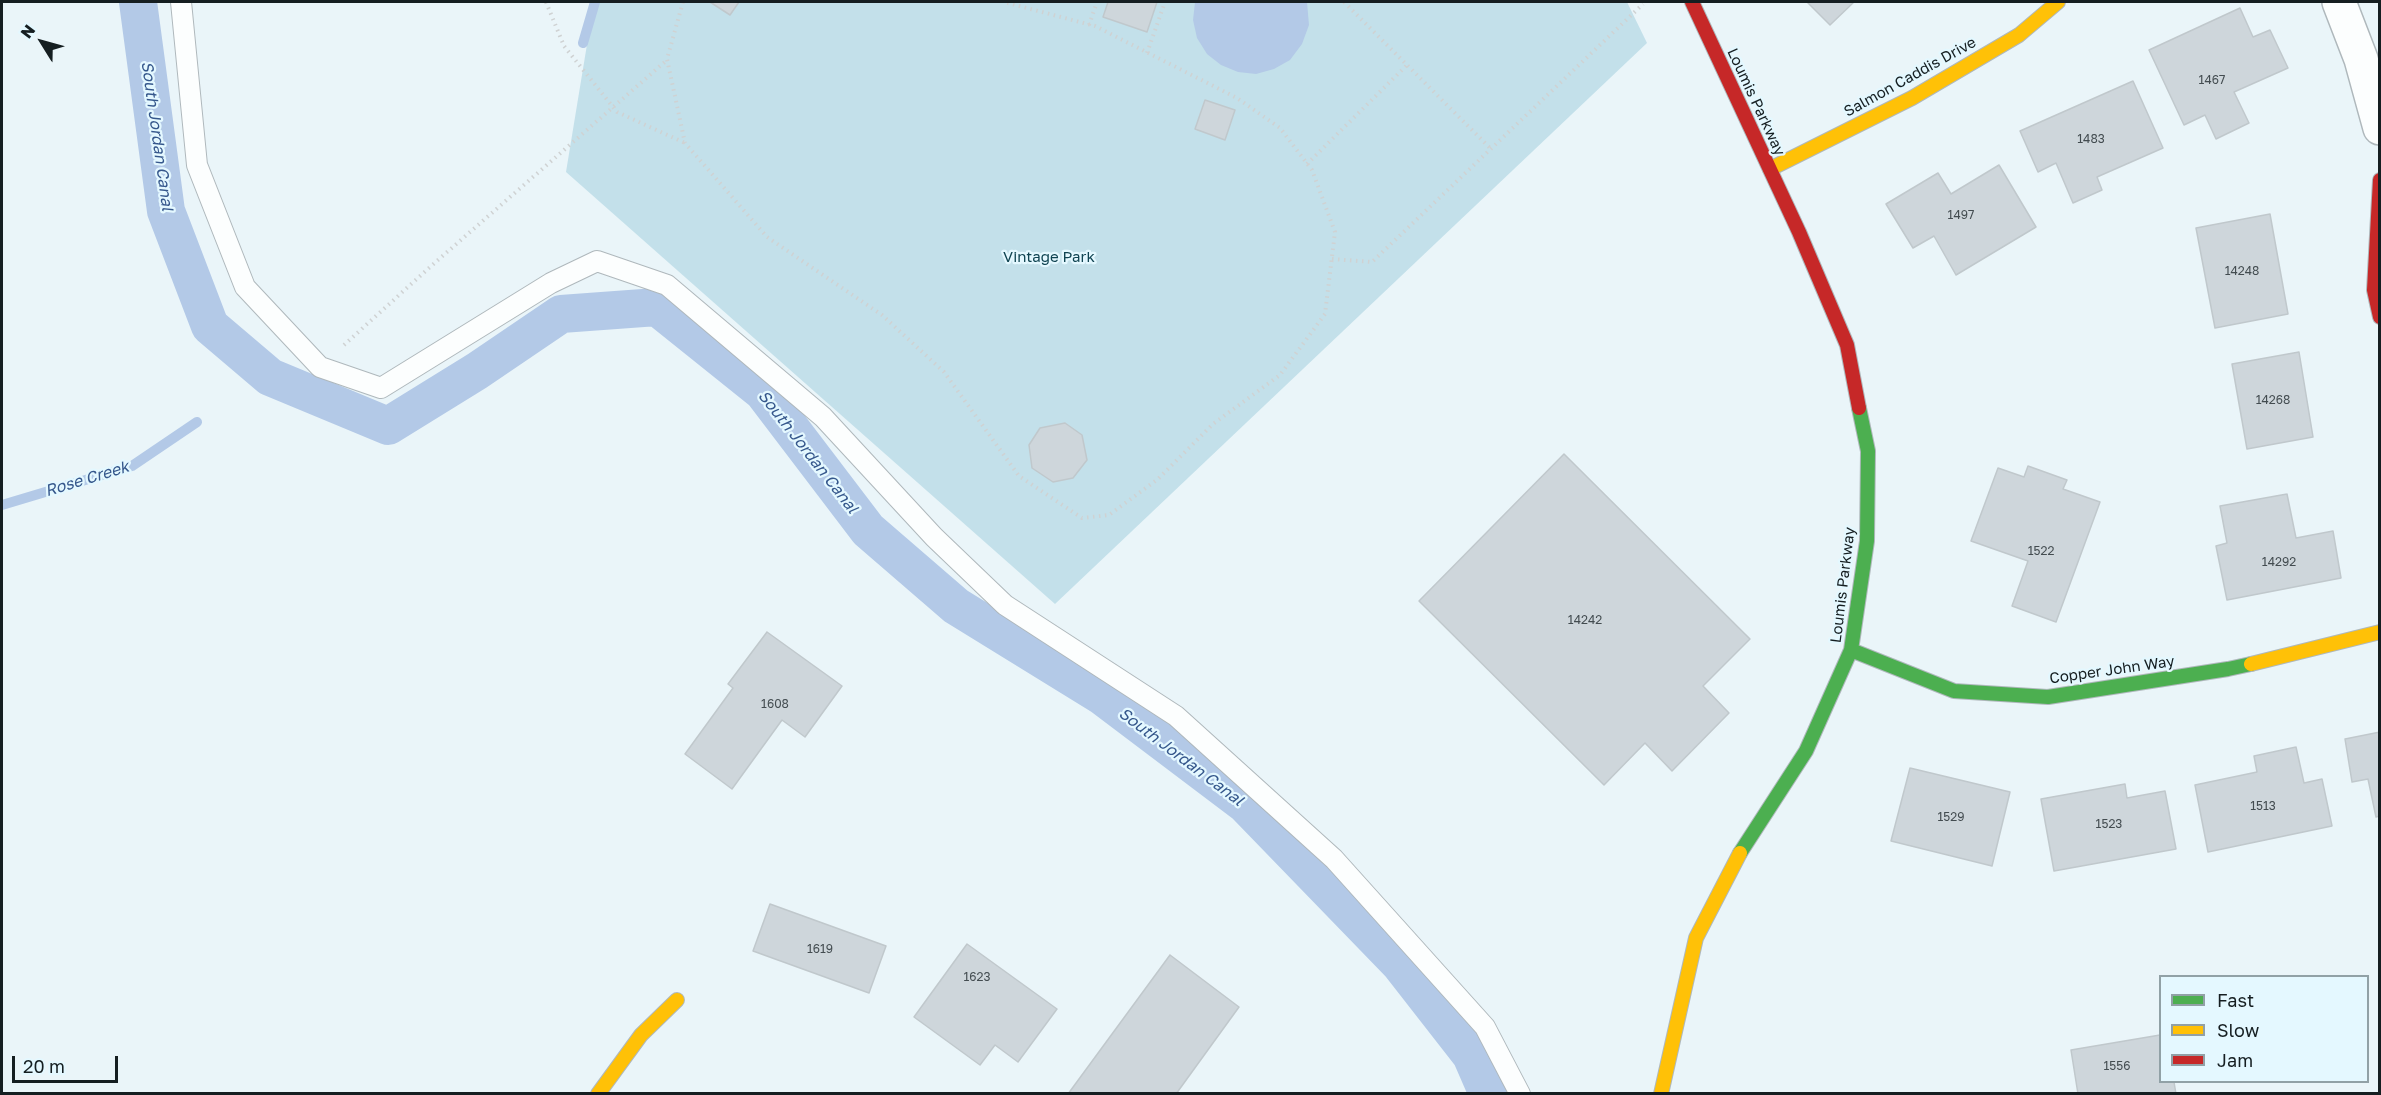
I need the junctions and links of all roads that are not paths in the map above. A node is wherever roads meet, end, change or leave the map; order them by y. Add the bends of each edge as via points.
1 (181, 2) edge
2 (1692, 2) edge
3 (2058, 2) edge
4 (2339, 2) edge
5 (2379, 128) edge
6 (1770, 169) junction
7 (2379, 180) edge
8 (2379, 316) edge
9 (2379, 632) edge
10 (1851, 650) junction
11 (677, 1000) dead end
12 (598, 1094) edge
13 (1520, 1094) edge
14 (1661, 1094) edge

1 - 13 lane via 197,165 245,287 320,367 381,388 550,283 597,261 667,285 823,417 934,537 1005,606 1176,716 1334,859 1485,1027
2 - 6 street, Loumis Parkway
3 - 6 street, Salmon Caddis Drive via 2019,35 1912,98
4 - 5 street via 2361,59
6 - 10 street, Loumis Parkway via 1847,345 1868,451 1867,541
7 - 8 street via 2374,290
9 - 10 street, Copper John Way via 2228,669 2048,697 1954,691
10 - 14 street, Loumis Parkway via 1806,751 1734,863 1696,939
11 - 12 street via 641,1035

